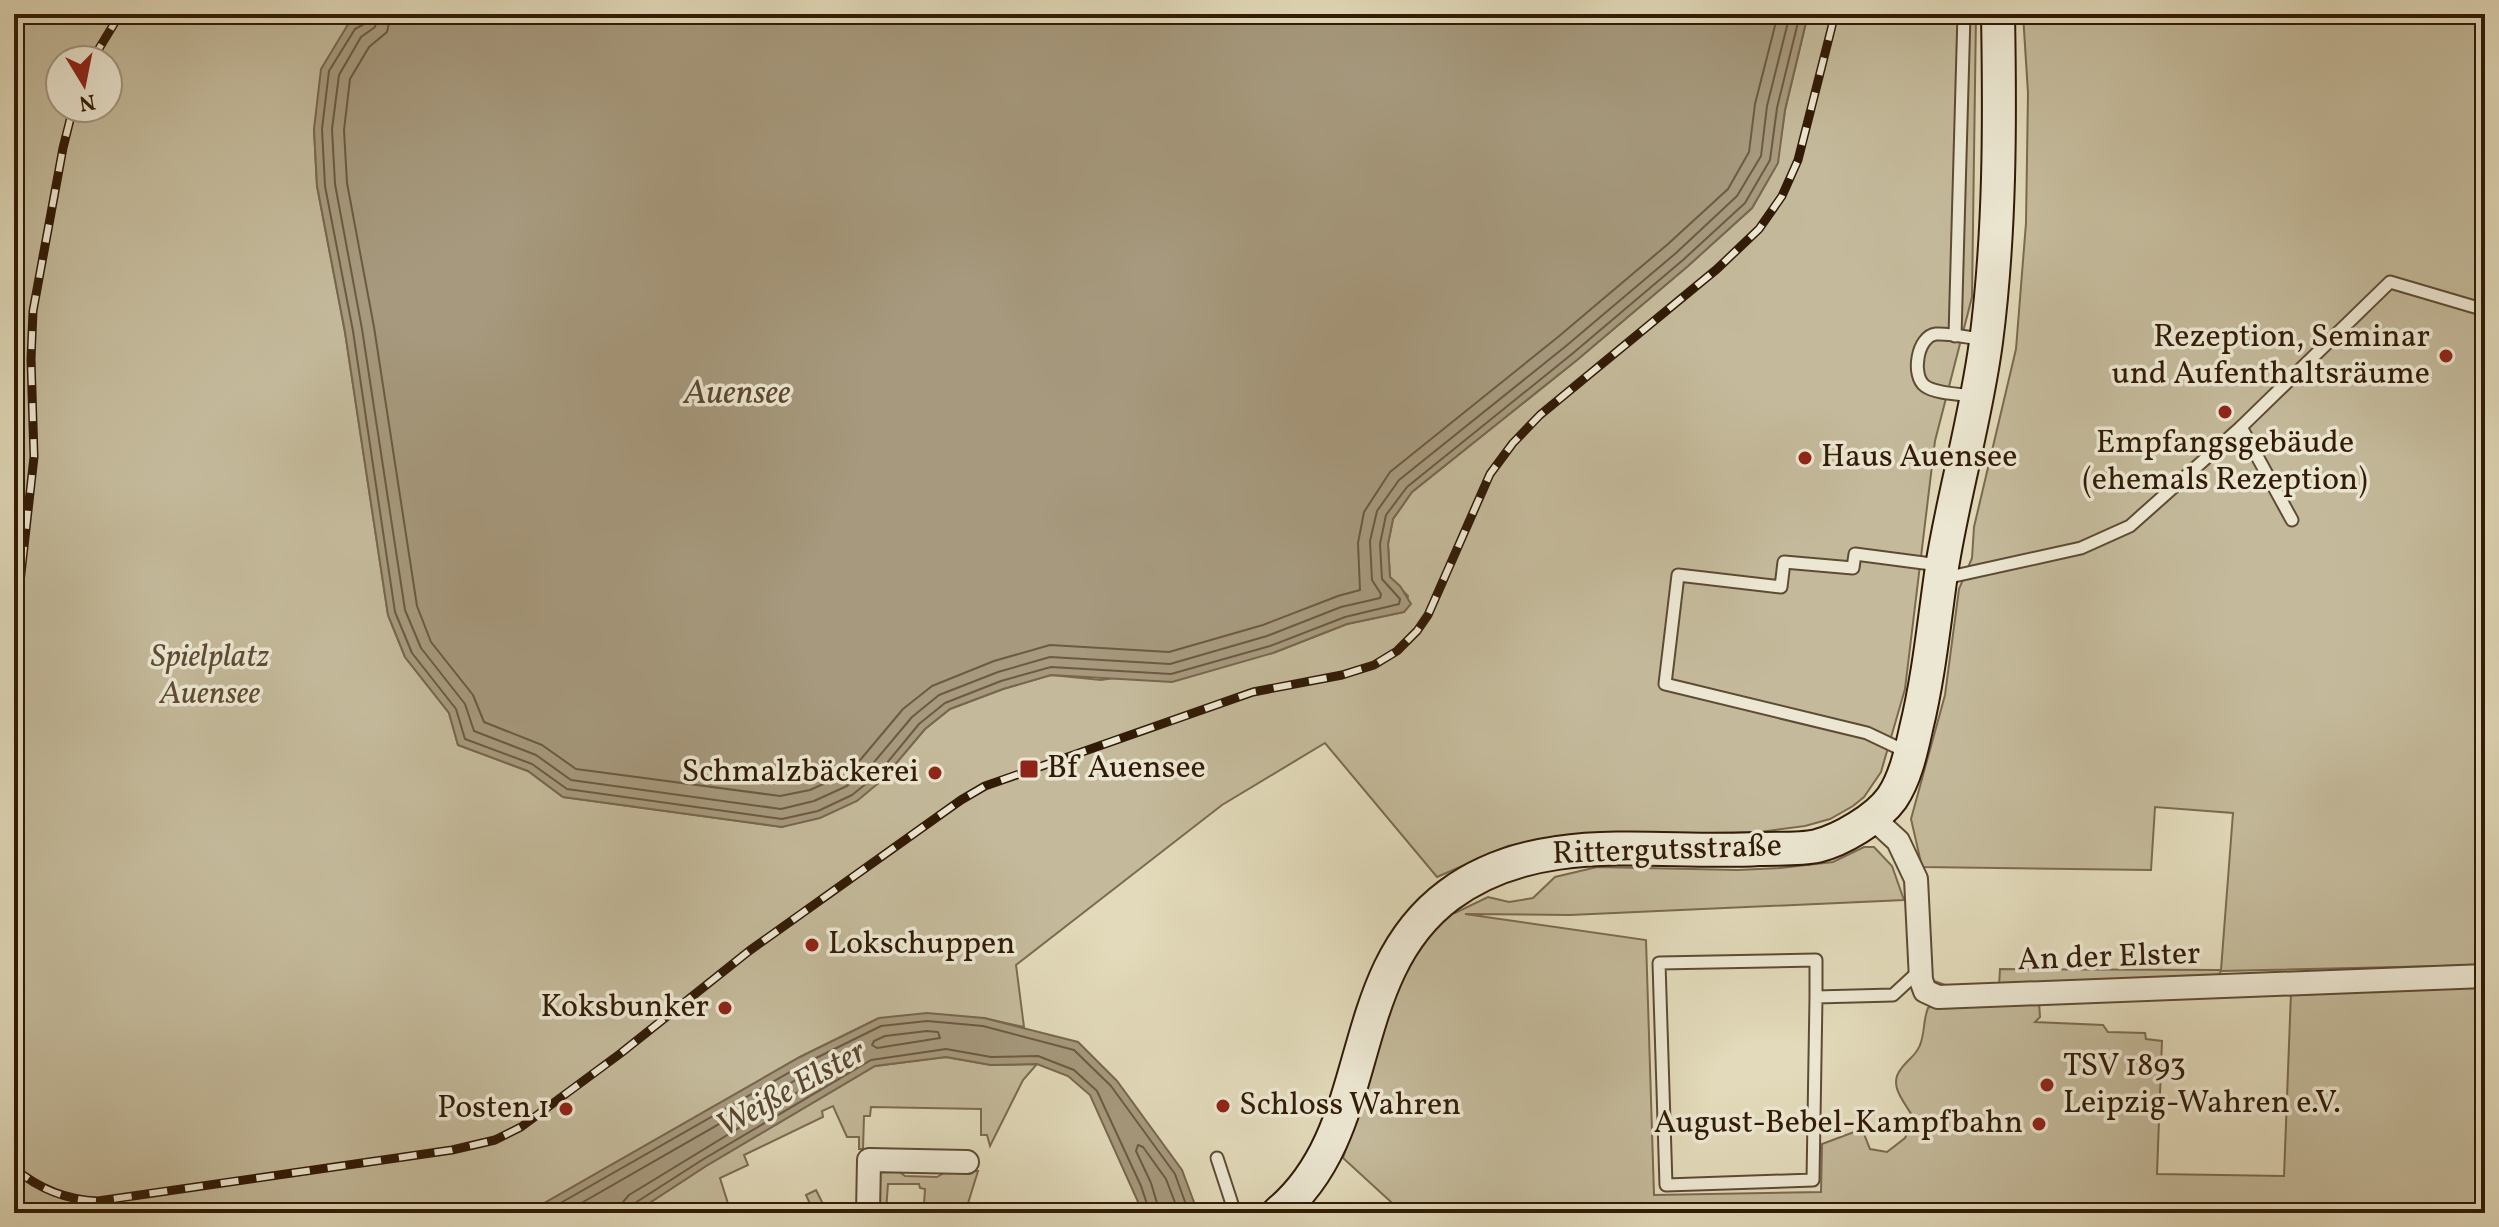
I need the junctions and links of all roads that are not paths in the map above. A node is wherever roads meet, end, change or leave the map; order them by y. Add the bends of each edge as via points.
1 (1964, 14) edge
2 (1998, 14) edge
3 (2485, 310) edge
4 (1971, 338) junction
5 (1977, 397) junction
6 (2241, 427) junction
7 (2292, 520) dead end
8 (1942, 572) junction
9 (1911, 754) junction
10 (1874, 819) junction
11 (1920, 970) junction
12 (2485, 976) edge
13 (1816, 997) junction
14 (1217, 1158) dead end
15 (967, 1162) dead end
16 (868, 1213) edge
17 (1235, 1213) edge
18 (1278, 1213) edge

1 - 4 lane
2 - 4 main road via 1994,259
3 - 6 lane via 2390,282
4 - 5 main road
4 - 5 lane via 1926,337 1919,359 1921,384
5 - 8 main road
6 - 7 lane
6 - 8 lane via 2130,526 2081,548
8 - 9 main road
8 - 9 lane via 1855,554 1853,568 1784,562 1781,587 1678,575 1665,684 1867,733
9 - 10 main road via 1894,795
10 - 11 street via 1898,841 1916,879
10 - 18 main road, Rittergutsstraße via 1817,846 1560,851 1476,877 1425,915 1404,943 1368,1019 1330,1147 1314,1176
11 - 12 street, An der Elster via 1925,991 1948,997
11 - 13 lane via 1893,995
13 - 13 lane via 1816,960 1659,963 1666,1185 1813,1180
14 - 17 lane
15 - 16 street via 869,1160

